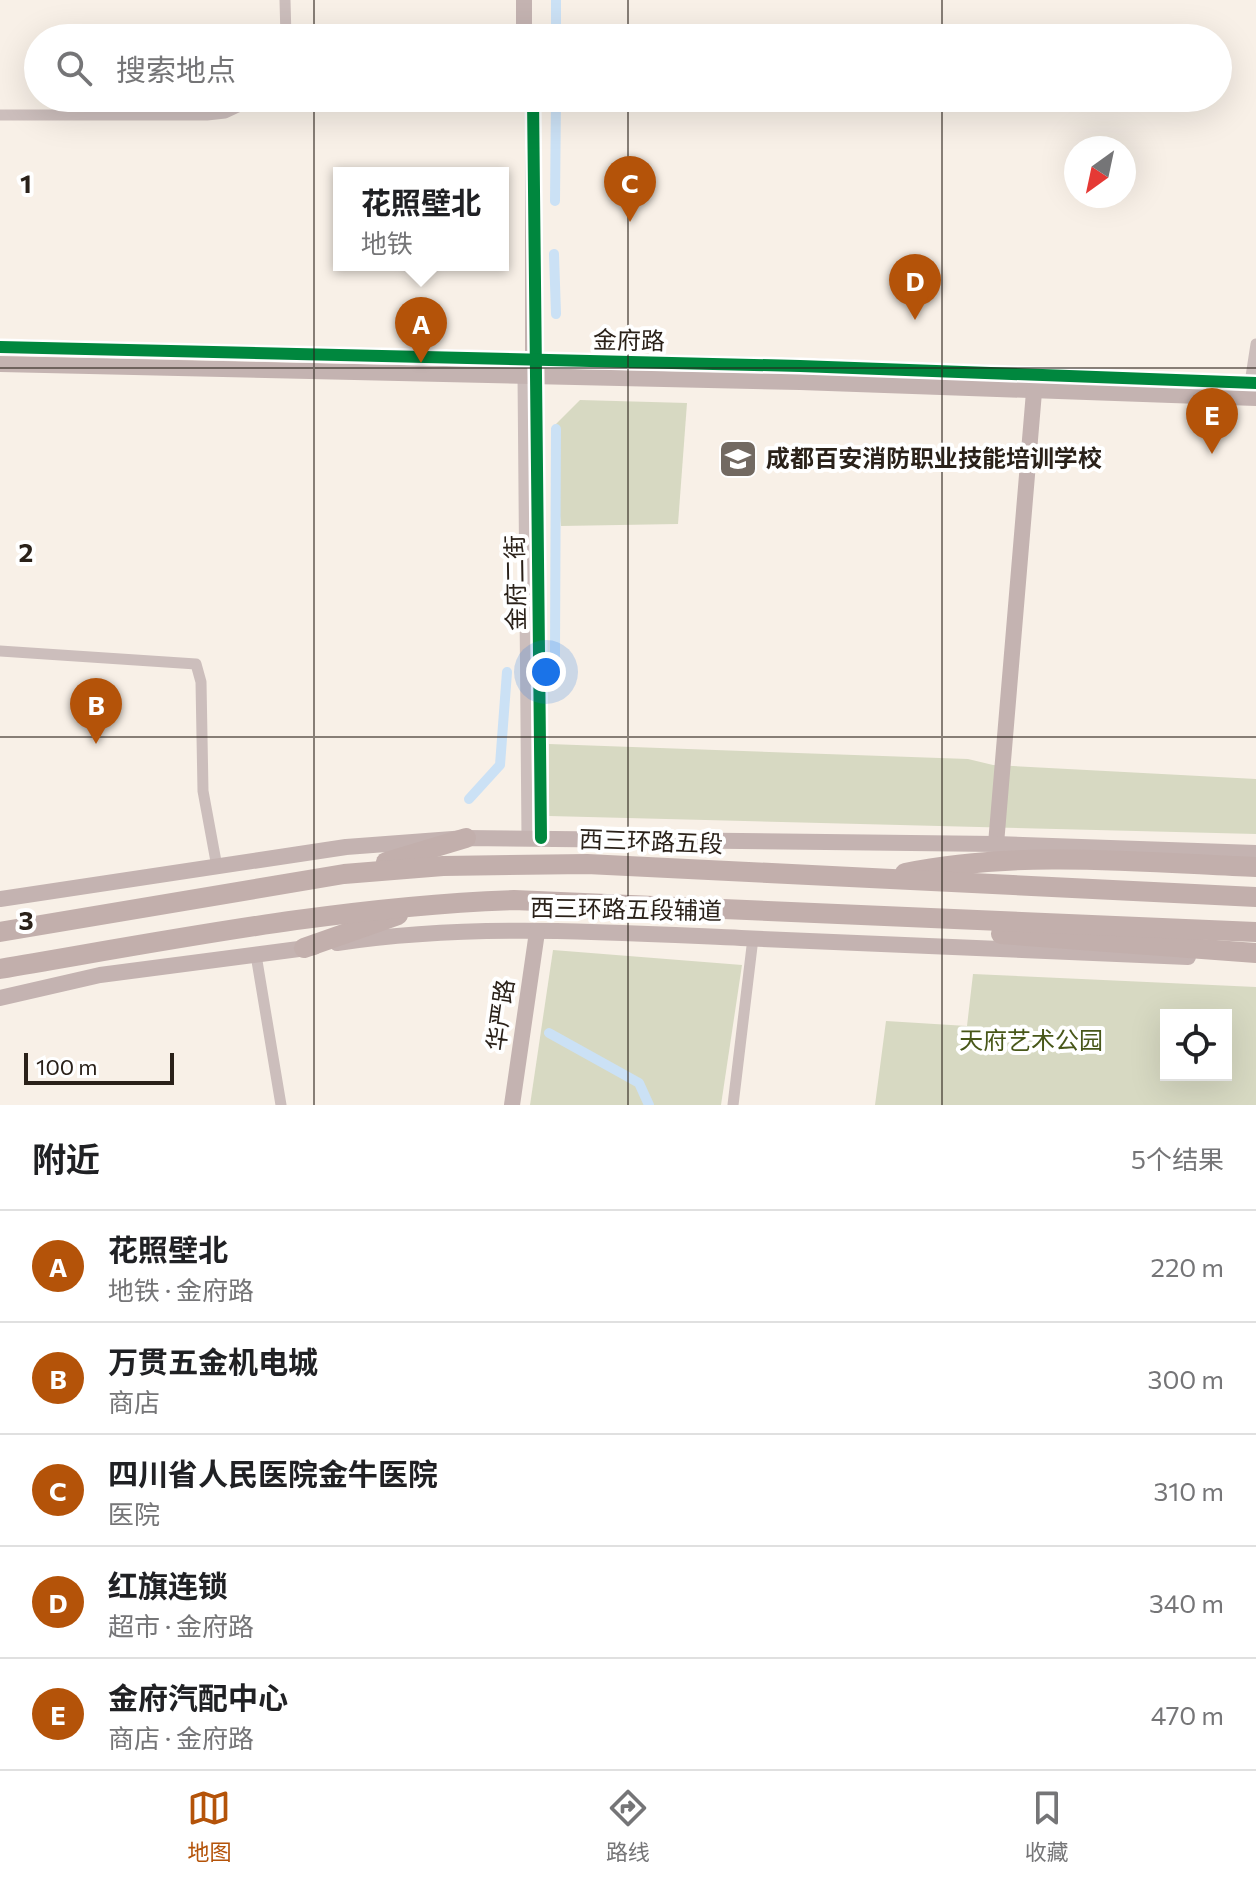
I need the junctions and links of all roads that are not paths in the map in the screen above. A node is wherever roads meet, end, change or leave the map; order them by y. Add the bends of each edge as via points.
1 (285, 0) edge
2 (524, 0) edge
3 (532, 0) edge
4 (286, 24) edge
5 (524, 24) edge
6 (532, 24) edge
7 (227, 112) edge
8 (524, 112) edge
9 (533, 112) edge
10 (0, 115) edge
11 (1256, 344) edge
12 (0, 347) edge
13 (0, 364) edge
14 (528, 368) junction
15 (1035, 383) junction
16 (1254, 388) edge
17 (0, 651) edge
18 (466, 838) junction
19 (534, 838) junction
20 (996, 844) junction
21 (1256, 853) edge
22 (217, 867) junction
23 (1256, 867) edge
24 (344, 874) junction
25 (878, 879) junction
26 (1256, 897) edge
27 (0, 899) edge
28 (435, 903) junction
29 (69, 920) junction
30 (942, 921) junction
31 (0, 923) edge
32 (0, 932) edge
33 (537, 932) junction
34 (1256, 932) edge
35 (753, 938) junction
36 (304, 948) junction
37 (1256, 953) edge
38 (256, 955) junction
39 (71, 957) junction
40 (1256, 961) edge
41 (0, 969) edge
42 (0, 978) edge
43 (0, 998) edge
44 (281, 1105) edge
45 (512, 1105) edge
46 (733, 1105) edge

1 - 4 street
2 - 5 street
3 - 6 street
7 - 10 street
8 - 14 street
9 - 14 street
11 - 16 street
12 - 14 street, 金府路
13 - 14 street, 金府路
14 - 15 street, 金府路
14 - 19 street, 金府二街
15 - 16 street, 金府路
15 - 20 street
17 - 22 street via 196,664 201,682 203,791
18 - 19 street
18 - 22 street via 346,847
18 - 24 highway
19 - 20 street
20 - 21 street
22 - 27 street
23 - 25 highway via 954,863
24 - 25 highway, 西三环路五段 via 587,864
24 - 29 highway, 西三环路五段
25 - 26 highway, 西三环路五段
28 - 30 highway via 582,901
28 - 36 highway
28 - 39 highway
29 - 31 highway
29 - 32 highway, 西三环路五段
30 - 34 highway
30 - 37 highway via 981,932 1079,942
33 - 35 street, 西三环路五段辅道
33 - 36 street, 西三环路五段辅道 via 378,937
33 - 45 street, 华严路
35 - 40 street, 西三环路五段辅道
35 - 46 street
36 - 38 street, 西三环路五段辅道
38 - 43 street, 西三环路五段辅道 via 100,975
38 - 44 street
39 - 41 highway
39 - 42 highway

